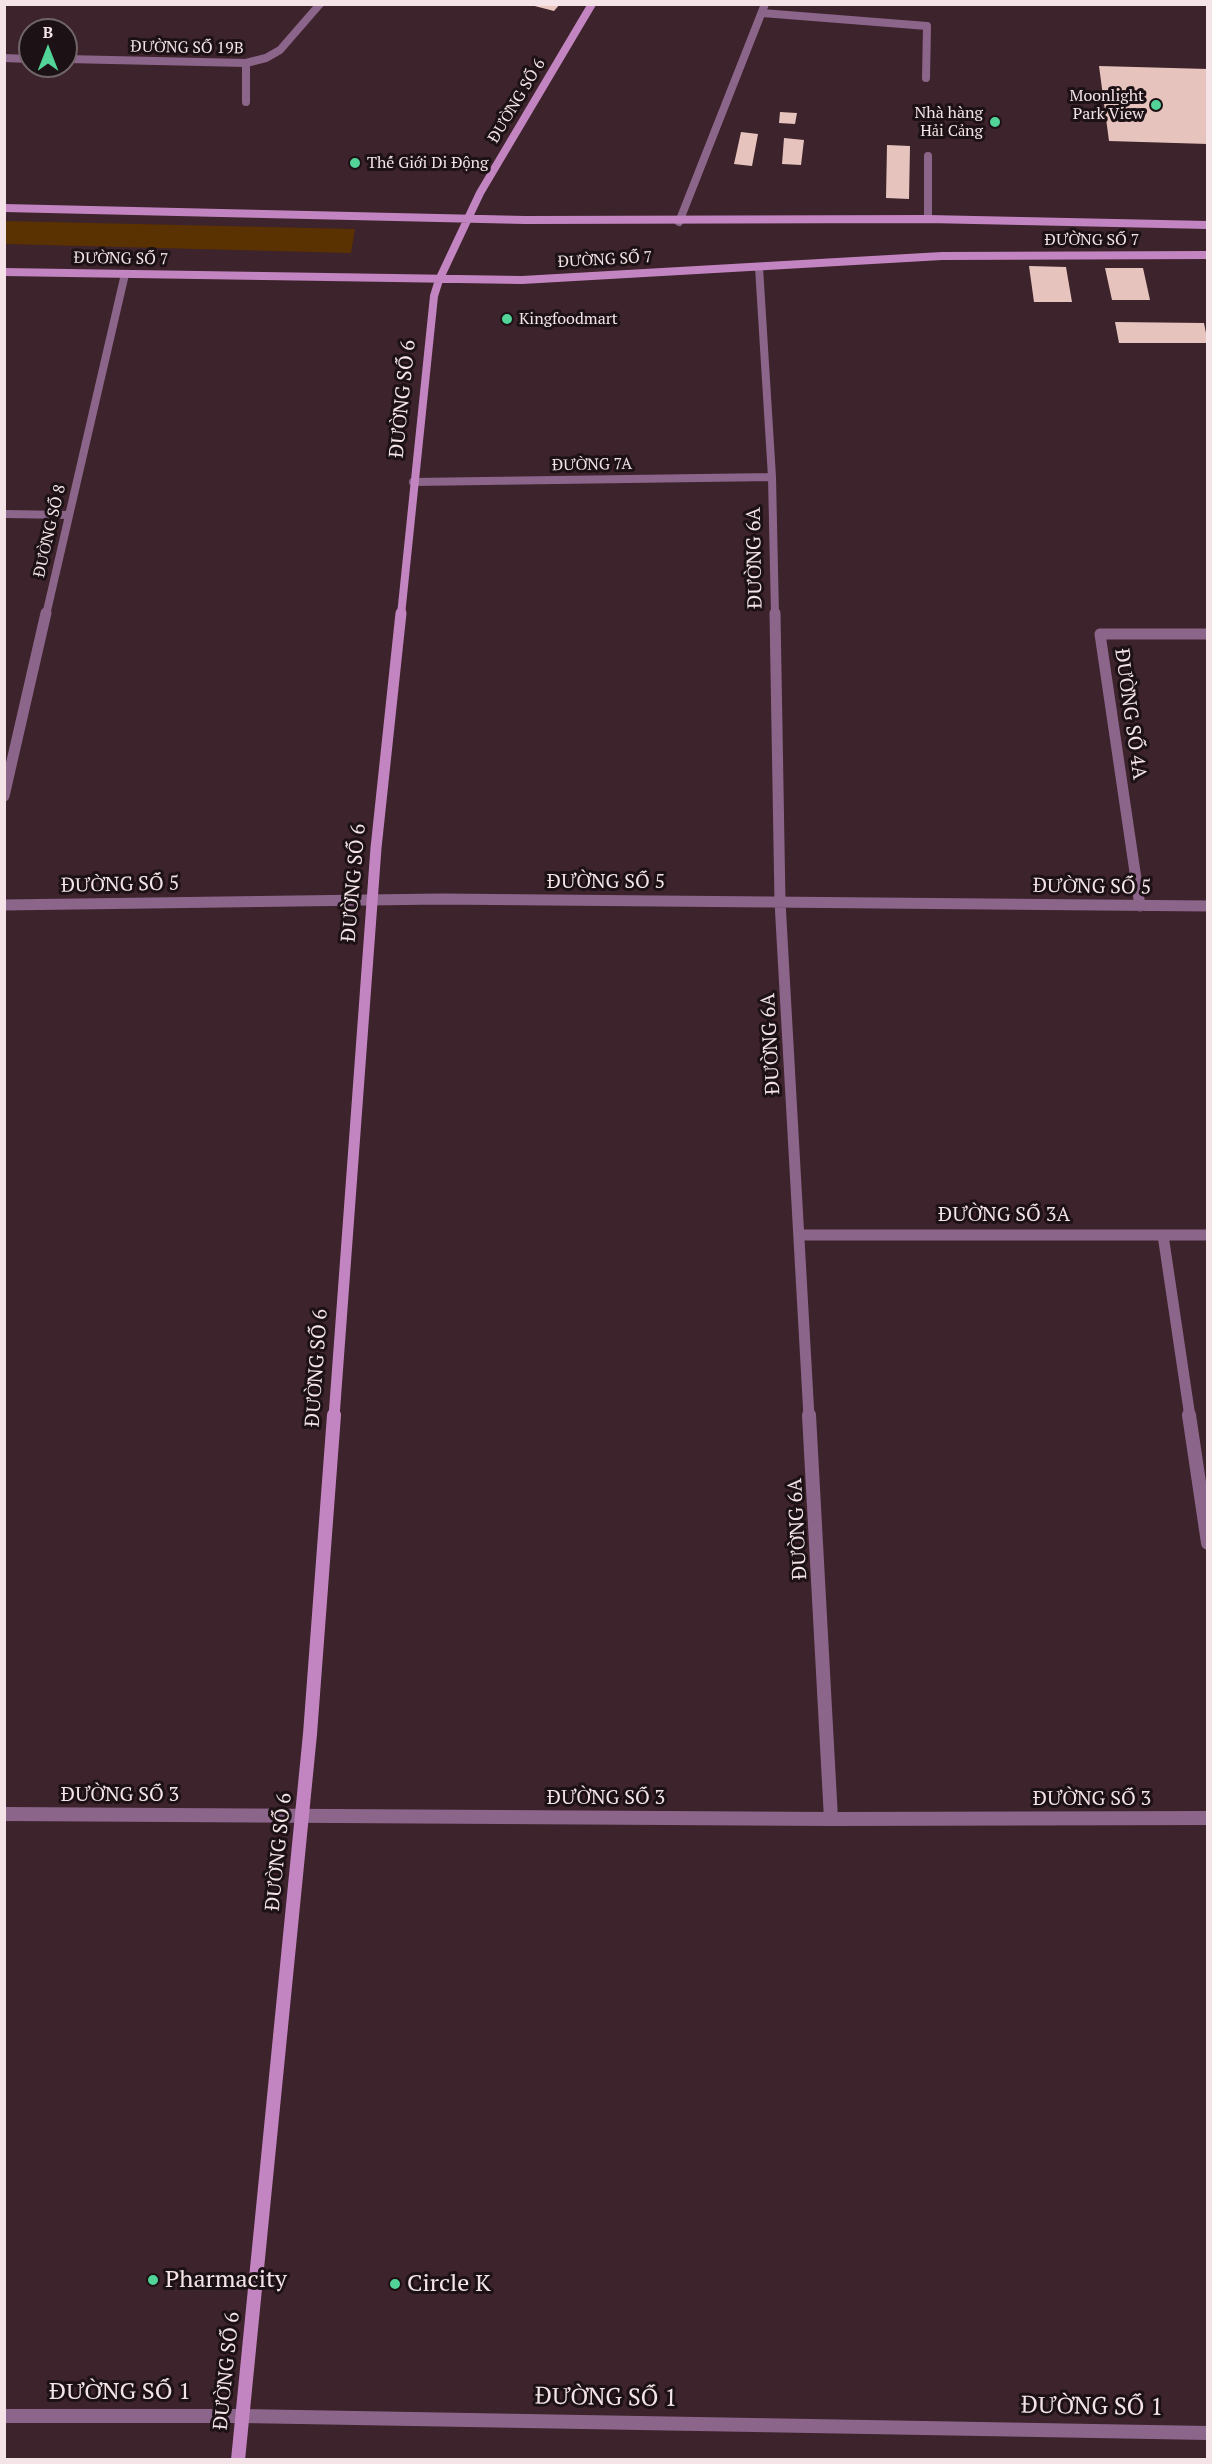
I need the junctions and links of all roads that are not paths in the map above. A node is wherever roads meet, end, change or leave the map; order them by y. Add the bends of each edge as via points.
1 (320, 4) edge
2 (592, 4) edge
3 (764, 9) edge
4 (78, 59) edge
5 (246, 63) junction
6 (926, 78) dead end
7 (246, 102) dead end
8 (928, 156) dead end
9 (4, 208) edge
10 (466, 219) junction
11 (928, 219) junction
12 (679, 222) junction
13 (1208, 225) edge
14 (1208, 255) edge
15 (759, 267) junction
16 (4, 272) edge
17 (125, 274) junction
18 (439, 280) junction
19 (772, 477) junction
20 (413, 482) junction
21 (4, 514) edge
22 (69, 515) junction
23 (1208, 634) edge
24 (4, 795) edge
25 (372, 899) junction
26 (780, 902) junction
27 (4, 905) edge
28 (1140, 906) junction
29 (1208, 906) edge
30 (800, 1234) junction
31 (1163, 1235) junction
32 (1208, 1235) edge
33 (1208, 1543) edge
34 (4, 1814) edge
35 (302, 1816) junction
36 (1208, 1818) edge
37 (831, 1819) junction
38 (4, 2416) edge
39 (242, 2416) junction
40 (1208, 2433) edge
41 (238, 2460) edge

1 - 5 street, ĐƯỜNG SỐ 19B via 280,50
2 - 10 main road, ĐƯỜNG SỐ 6
3 - 6 street via 927,26
3 - 12 street
4 - 5 street, ĐƯỜNG SỐ 19B
5 - 7 street
8 - 11 street
9 - 10 main road, ĐƯỜNG SỐ 7
10 - 12 main road, ĐƯỜNG SỐ 7
10 - 18 main road, ĐƯỜNG SỐ 6
11 - 12 main road, ĐƯỜNG SỐ 7
11 - 13 main road, ĐƯỜNG SỐ 7
14 - 15 main road, ĐƯỜNG SỐ 7 via 942,256
15 - 18 main road, ĐƯỜNG SỐ 7 via 522,280
15 - 19 street, ĐƯỜNG 6A
16 - 17 main road, ĐƯỜNG SỐ 7
17 - 18 main road, ĐƯỜNG SỐ 7
17 - 22 street, ĐƯỜNG SỐ 8
18 - 20 main road, ĐƯỜNG SỐ 6
19 - 20 street, ĐƯỜNG 7A
19 - 26 street, ĐƯỜNG 6A
20 - 25 main road, ĐƯỜNG SỐ 6
21 - 22 street
22 - 24 street, ĐƯỜNG SỐ 8
23 - 28 street, ĐƯỜNG SỐ 4A via 1100,634
25 - 26 street, ĐƯỜNG SỐ 5
25 - 27 street, ĐƯỜNG SỐ 5
25 - 35 main road, ĐƯỜNG SỐ 6
26 - 28 street, ĐƯỜNG SỐ 5
26 - 30 street, ĐƯỜNG 6A
28 - 29 street, ĐƯỜNG SỐ 5
30 - 31 street, ĐƯỜNG SỐ 3A
30 - 37 street, ĐƯỜNG 6A
31 - 32 street, ĐƯỜNG SỐ 3A
31 - 33 street
34 - 35 street, ĐƯỜNG SỐ 3
35 - 37 street, ĐƯỜNG SỐ 3
35 - 39 main road, ĐƯỜNG SỐ 6
36 - 37 street, ĐƯỜNG SỐ 3
38 - 39 street, ĐƯỜNG SỐ 1
39 - 40 street, ĐƯỜNG SỐ 1
39 - 41 main road, ĐƯỜNG SỐ 6

